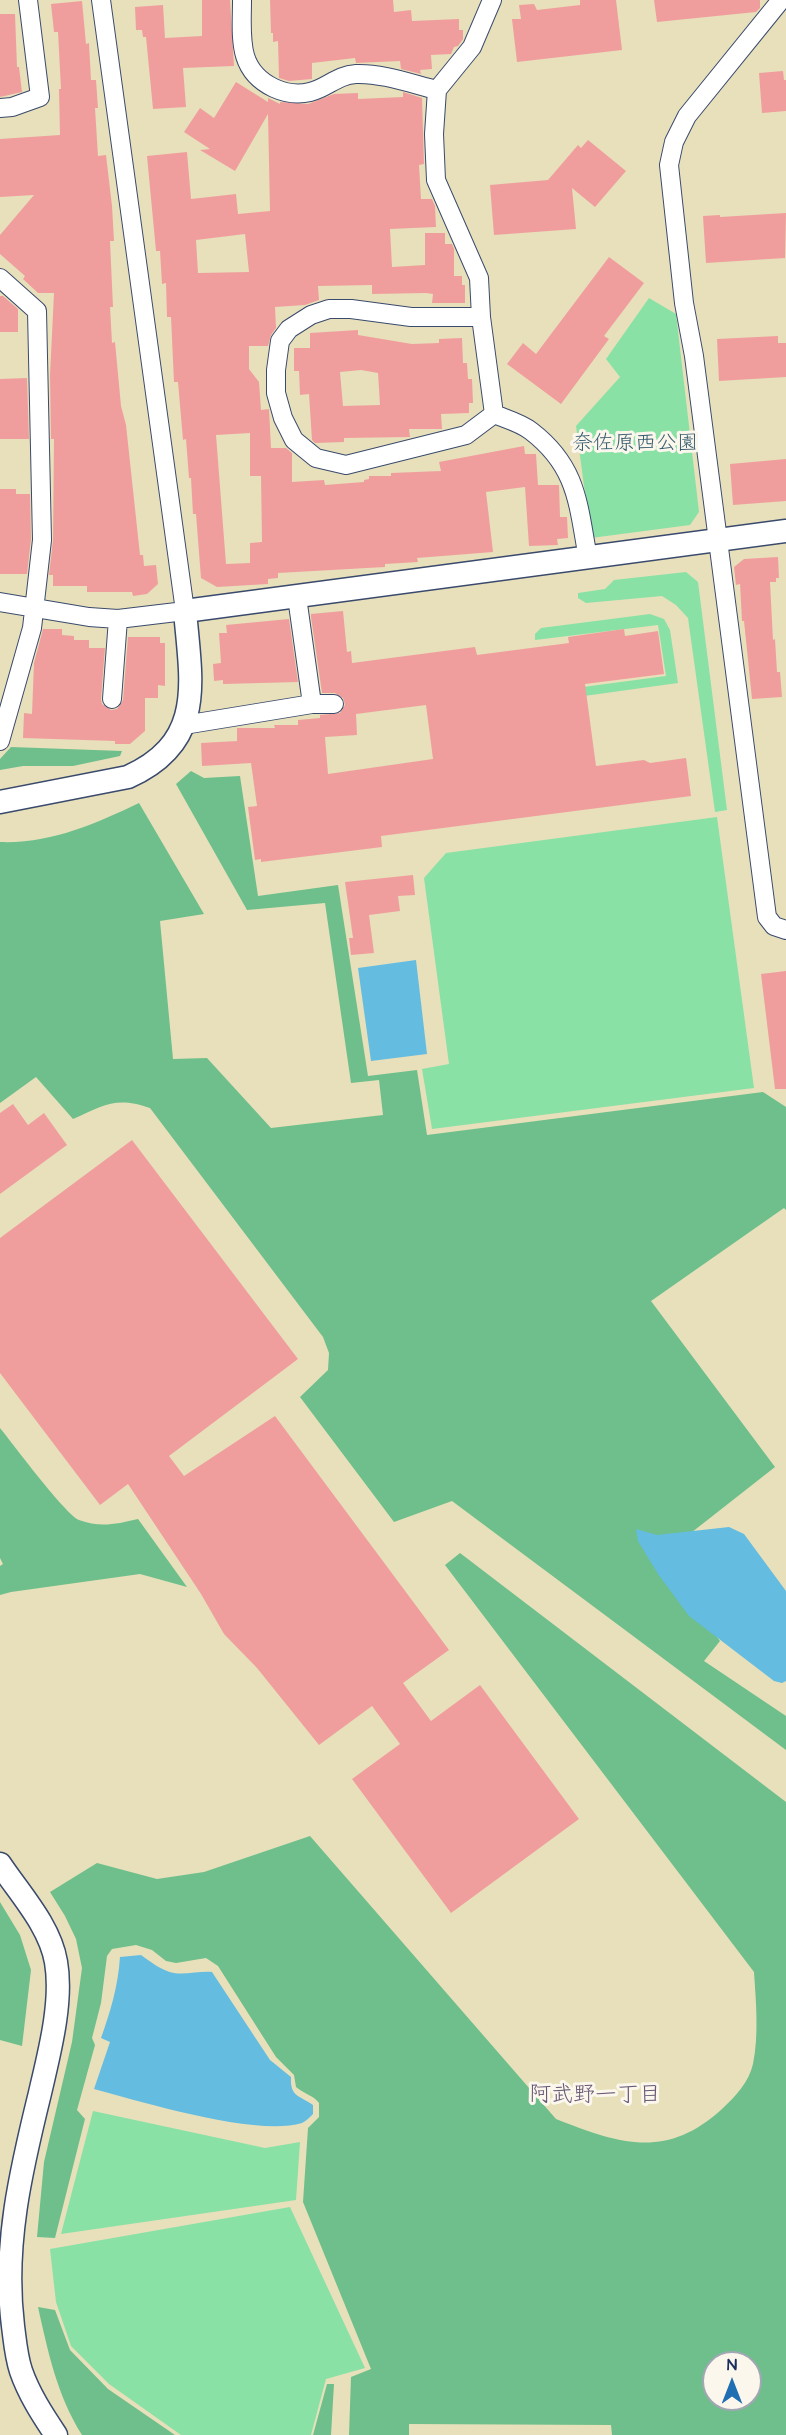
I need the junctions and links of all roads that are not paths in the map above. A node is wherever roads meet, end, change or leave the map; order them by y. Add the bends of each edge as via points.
1 (28, 0) edge
2 (101, 0) edge
3 (243, 0) edge
4 (492, 0) edge
5 (781, 0) edge
6 (437, 90) junction
7 (0, 108) edge
8 (0, 278) edge
9 (481, 317) junction
10 (494, 414) junction
11 (786, 531) edge
12 (719, 540) junction
13 (588, 558) junction
14 (297, 597) junction
15 (0, 602) edge
16 (36, 608) junction
17 (185, 611) junction
18 (118, 619) junction
19 (112, 699) dead end
20 (312, 704) junction
21 (334, 704) dead end
22 (184, 725) junction
23 (0, 741) edge
24 (0, 802) edge
25 (786, 930) edge
26 (0, 1864) edge
27 (56, 2435) edge

1 - 7 street via 40,97
2 - 17 street
3 - 6 street via 242,34 247,65 261,82 284,92 305,93 322,89 335,78 356,74
4 - 6 street via 472,47
5 - 12 street via 687,117 674,142 669,165 684,303
6 - 9 street via 436,180 479,278
8 - 16 street via 37,311 42,540
9 - 10 street
9 - 10 street via 411,317 351,309 329,309 311,315 280,341 276,393 294,440 316,458 346,465 466,435
10 - 13 street via 530,430 557,456 575,487
11 - 12 street
12 - 13 street
12 - 25 street via 768,917 774,926
13 - 14 street
14 - 17 street
14 - 20 street
15 - 16 street
16 - 18 street
16 - 23 street
17 - 18 street
17 - 22 street via 191,693
18 - 19 street
20 - 21 street
20 - 22 street
22 - 24 street via 161,757 128,777
26 - 27 street via 49,1941 57,1972 50,2046 16,2195 10,2280 21,2370 32,2397

